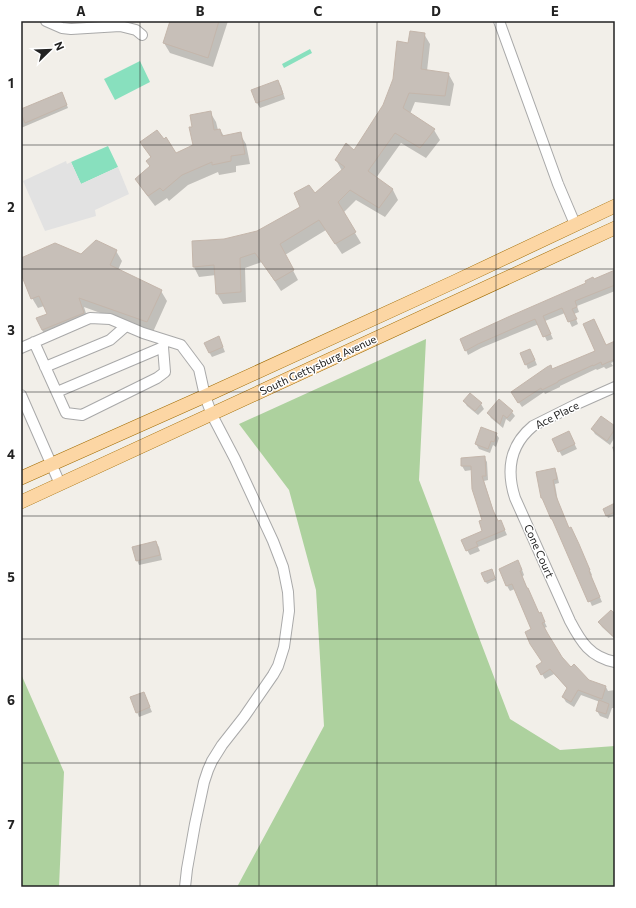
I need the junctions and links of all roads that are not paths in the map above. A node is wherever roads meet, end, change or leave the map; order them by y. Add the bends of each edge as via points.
1 (46, 21) edge
2 (499, 21) edge
3 (142, 35) dead end
4 (615, 206) edge
5 (575, 224) junction
6 (615, 228) edge
7 (126, 326) junction
8 (34, 342) junction
9 (164, 344) junction
10 (21, 348) edge
11 (45, 367) junction
12 (615, 387) edge
13 (57, 392) junction
14 (21, 395) edge
15 (205, 396) junction
16 (212, 415) junction
17 (512, 457) joint
18 (51, 464) junction
19 (21, 478) edge
20 (60, 484) junction
21 (21, 502) edge
22 (615, 662) edge
23 (185, 887) edge

1 - 3 street via 71,29 120,26 136,30
2 - 5 street
4 - 5 main road, South Gettysburg Avenue
5 - 15 main road, South Gettysburg Avenue
6 - 16 main road, South Gettysburg Avenue
7 - 8 street via 110,319 90,318
7 - 9 street
7 - 11 street via 110,340
8 - 10 street
8 - 11 street
9 - 13 street
9 - 13 street via 165,372 158,378 82,415 66,413
9 - 15 street via 181,345 199,369
11 - 13 street
12 - 17 street, Ace Place via 533,426 523,436
14 - 18 street
15 - 16 street
15 - 18 main road, South Gettysburg Avenue
16 - 20 main road, South Gettysburg Avenue
16 - 23 street via 273,541 286,580 289,611 287,633 278,666 222,745 208,770 194,824
17 - 22 street, Cone Court via 510,472 515,498 570,621 590,651
18 - 19 main road, South Gettysburg Avenue
18 - 20 street
20 - 21 main road, South Gettysburg Avenue

